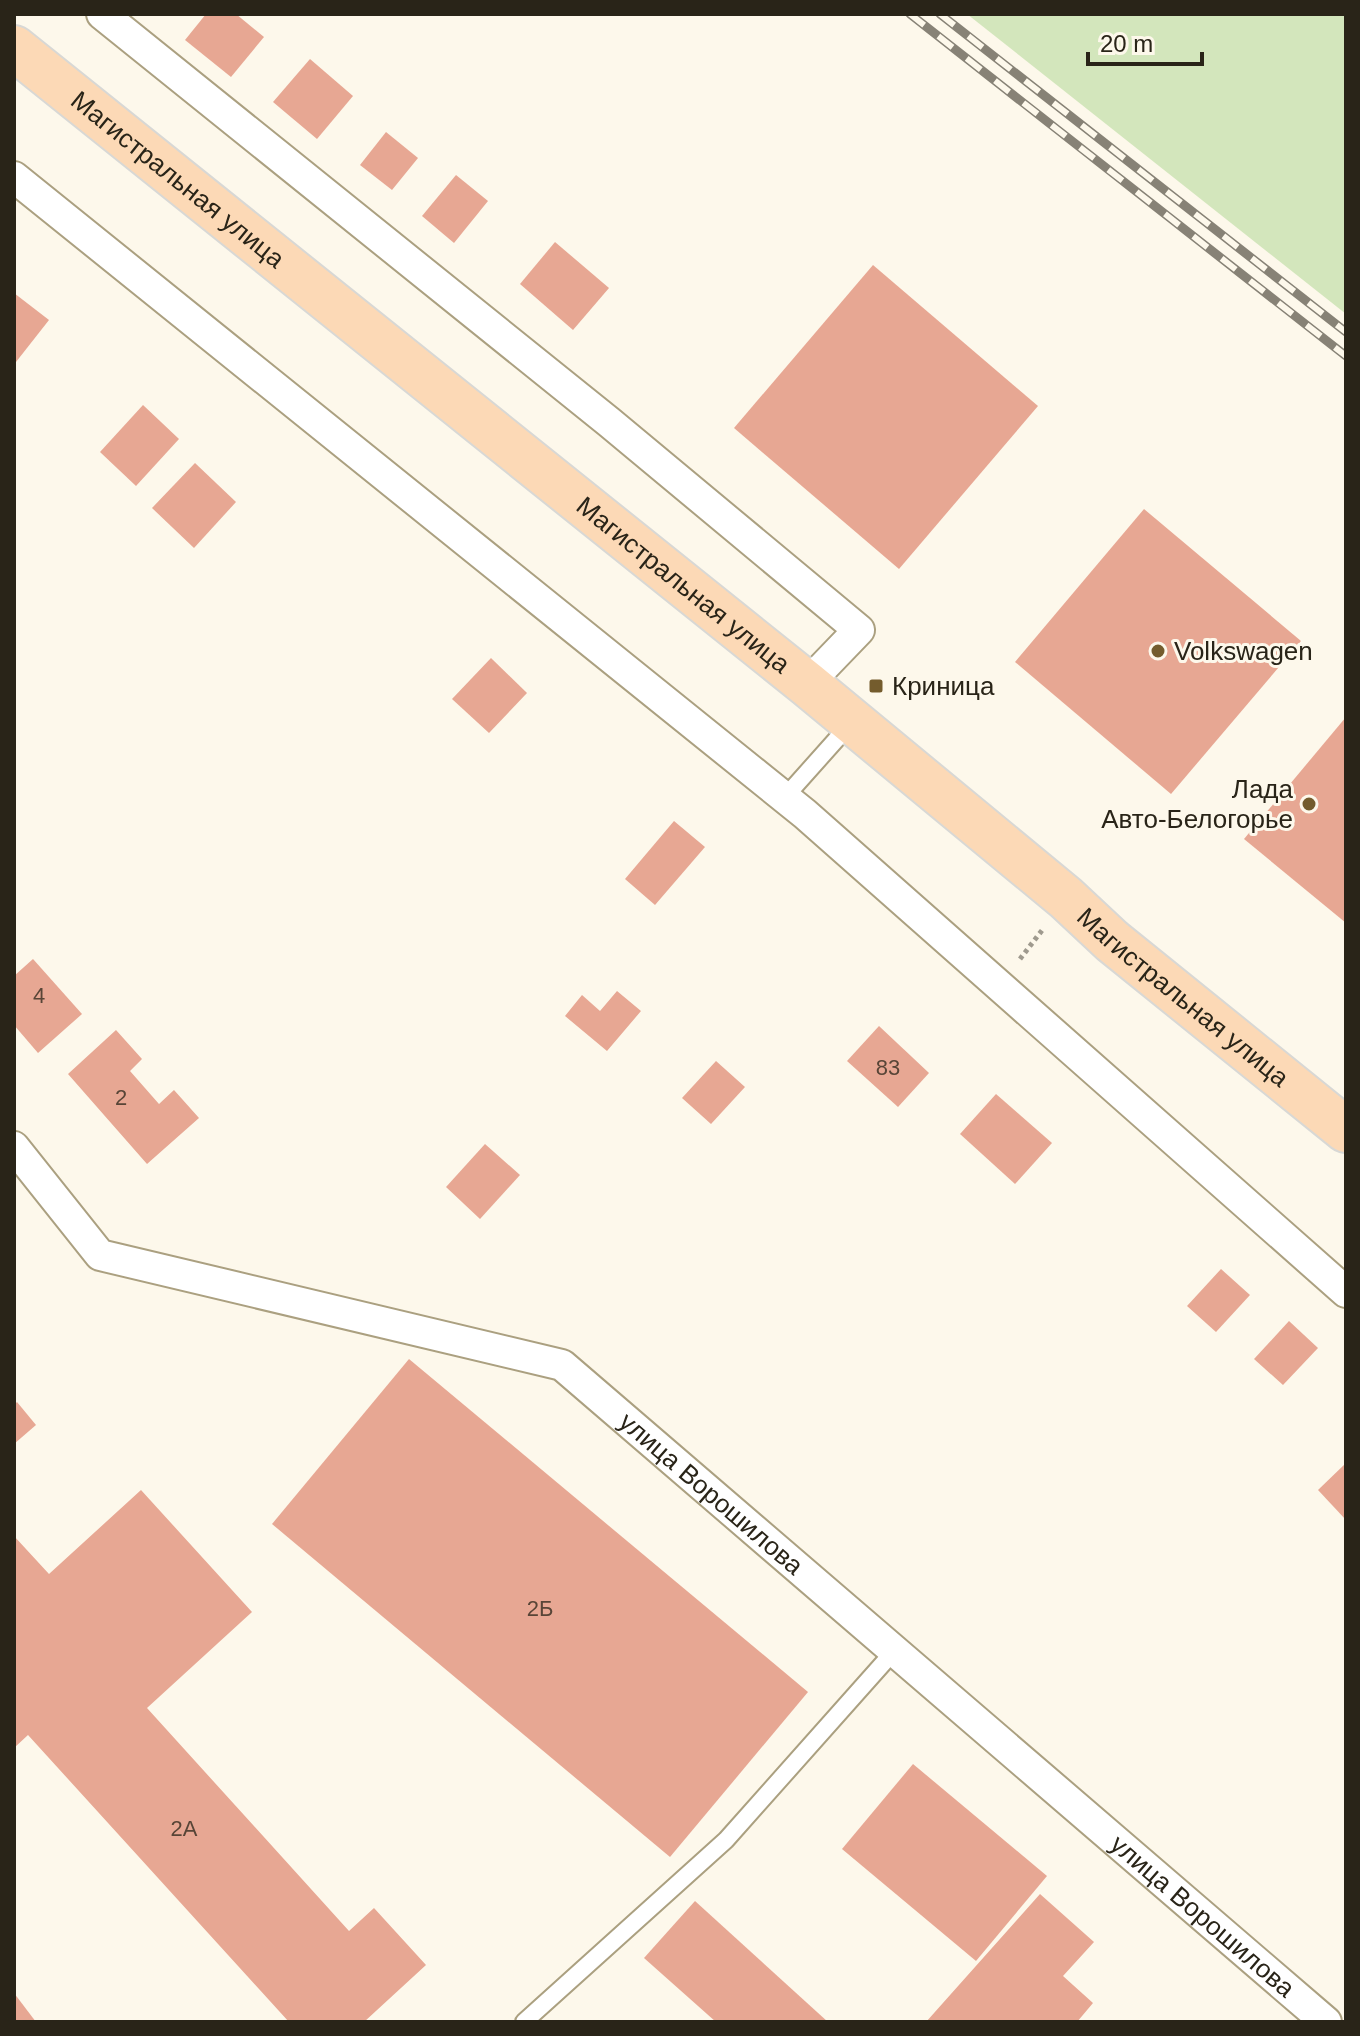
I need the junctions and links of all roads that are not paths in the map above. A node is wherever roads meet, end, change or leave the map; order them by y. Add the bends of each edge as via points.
1 (102, 14) edge
2 (14, 48) edge
3 (14, 177) edge
4 (807, 684) junction
5 (852, 721) junction
6 (785, 797) junction
7 (1346, 1130) edge
8 (14, 1147) edge
9 (1346, 1292) edge
10 (895, 1650) junction
11 (524, 2022) edge
12 (1326, 2022) edge

1 - 4 street via 859,630
2 - 4 main road, Магистральная улица
3 - 6 street
4 - 5 main road, Магистральная улица
5 - 6 lane
5 - 7 main road, Магистральная улица
6 - 9 street
8 - 10 street, улица Ворошилова via 100,1255 562,1365
10 - 11 lane via 726,1840
10 - 12 street, улица Ворошилова

